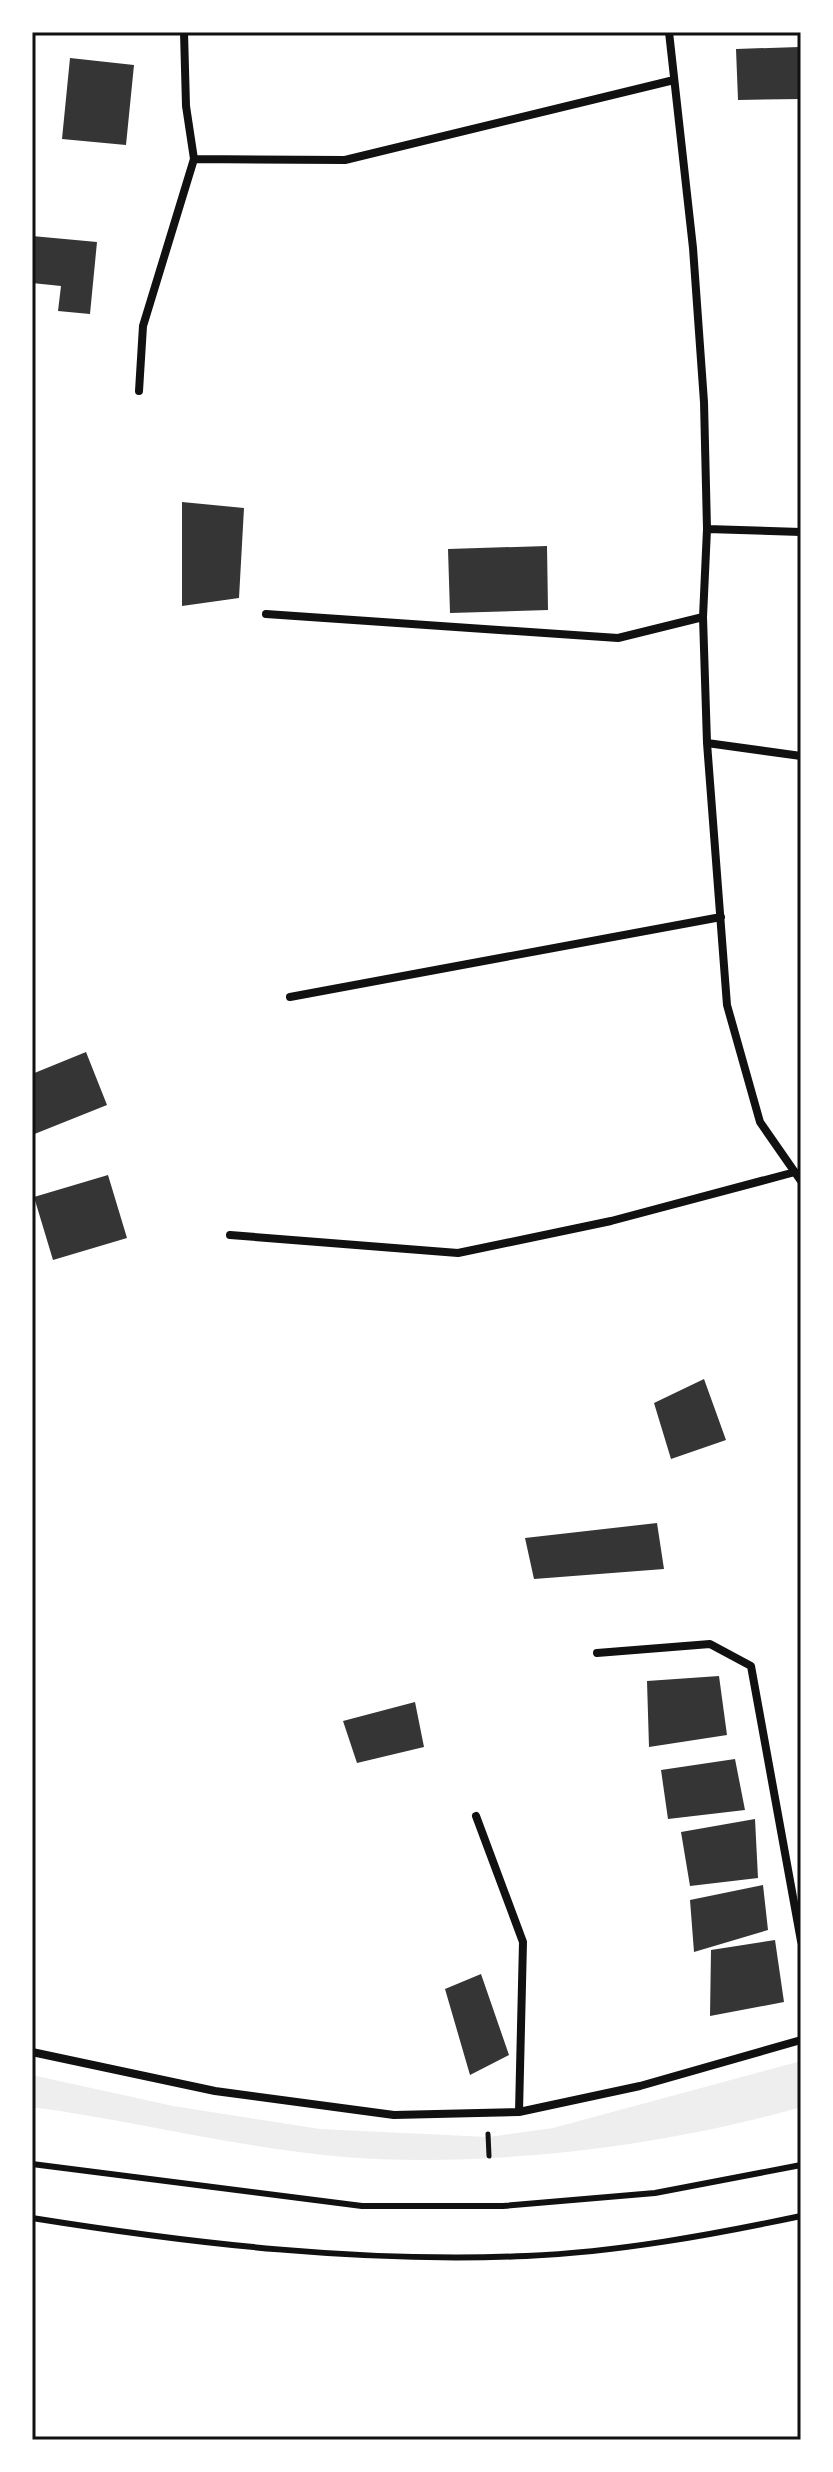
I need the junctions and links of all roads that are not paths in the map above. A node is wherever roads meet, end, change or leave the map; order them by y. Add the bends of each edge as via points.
1 (184, 32) edge
2 (669, 32) edge
3 (674, 80) junction
4 (194, 159) junction
5 (139, 391) dead end
6 (707, 529) junction
7 (801, 532) edge
8 (266, 614) dead end
9 (703, 617) junction
10 (707, 743) junction
11 (801, 756) edge
12 (721, 917) junction
13 (290, 997) dead end
14 (795, 1172) junction
15 (801, 1181) edge
16 (230, 1235) dead end
17 (597, 1653) dead end
18 (476, 1816) dead end
19 (801, 1941) edge
20 (801, 2040) edge
21 (32, 2052) edge
22 (519, 2112) junction
23 (32, 2164) edge
24 (801, 2165) edge
25 (801, 2216) edge
26 (32, 2218) edge

1 - 4 street
2 - 3 street
3 - 4 street via 345,160
3 - 6 street via 695,276
4 - 5 street via 143,326
6 - 7 street
6 - 9 street
8 - 9 street via 618,638
9 - 10 street
10 - 11 street
10 - 12 street
12 - 13 street
12 - 14 street via 727,1005 760,1122
14 - 15 street
14 - 16 street via 611,1221 458,1253
17 - 19 street via 710,1644 751,1666
18 - 22 street via 523,1942
20 - 22 street via 640,2086
21 - 22 street via 215,2091 394,2115
23 - 24 lane via 362,2206 471,2206 655,2193
25 - 26 lane via 700,2238 527,2256 276,2249

